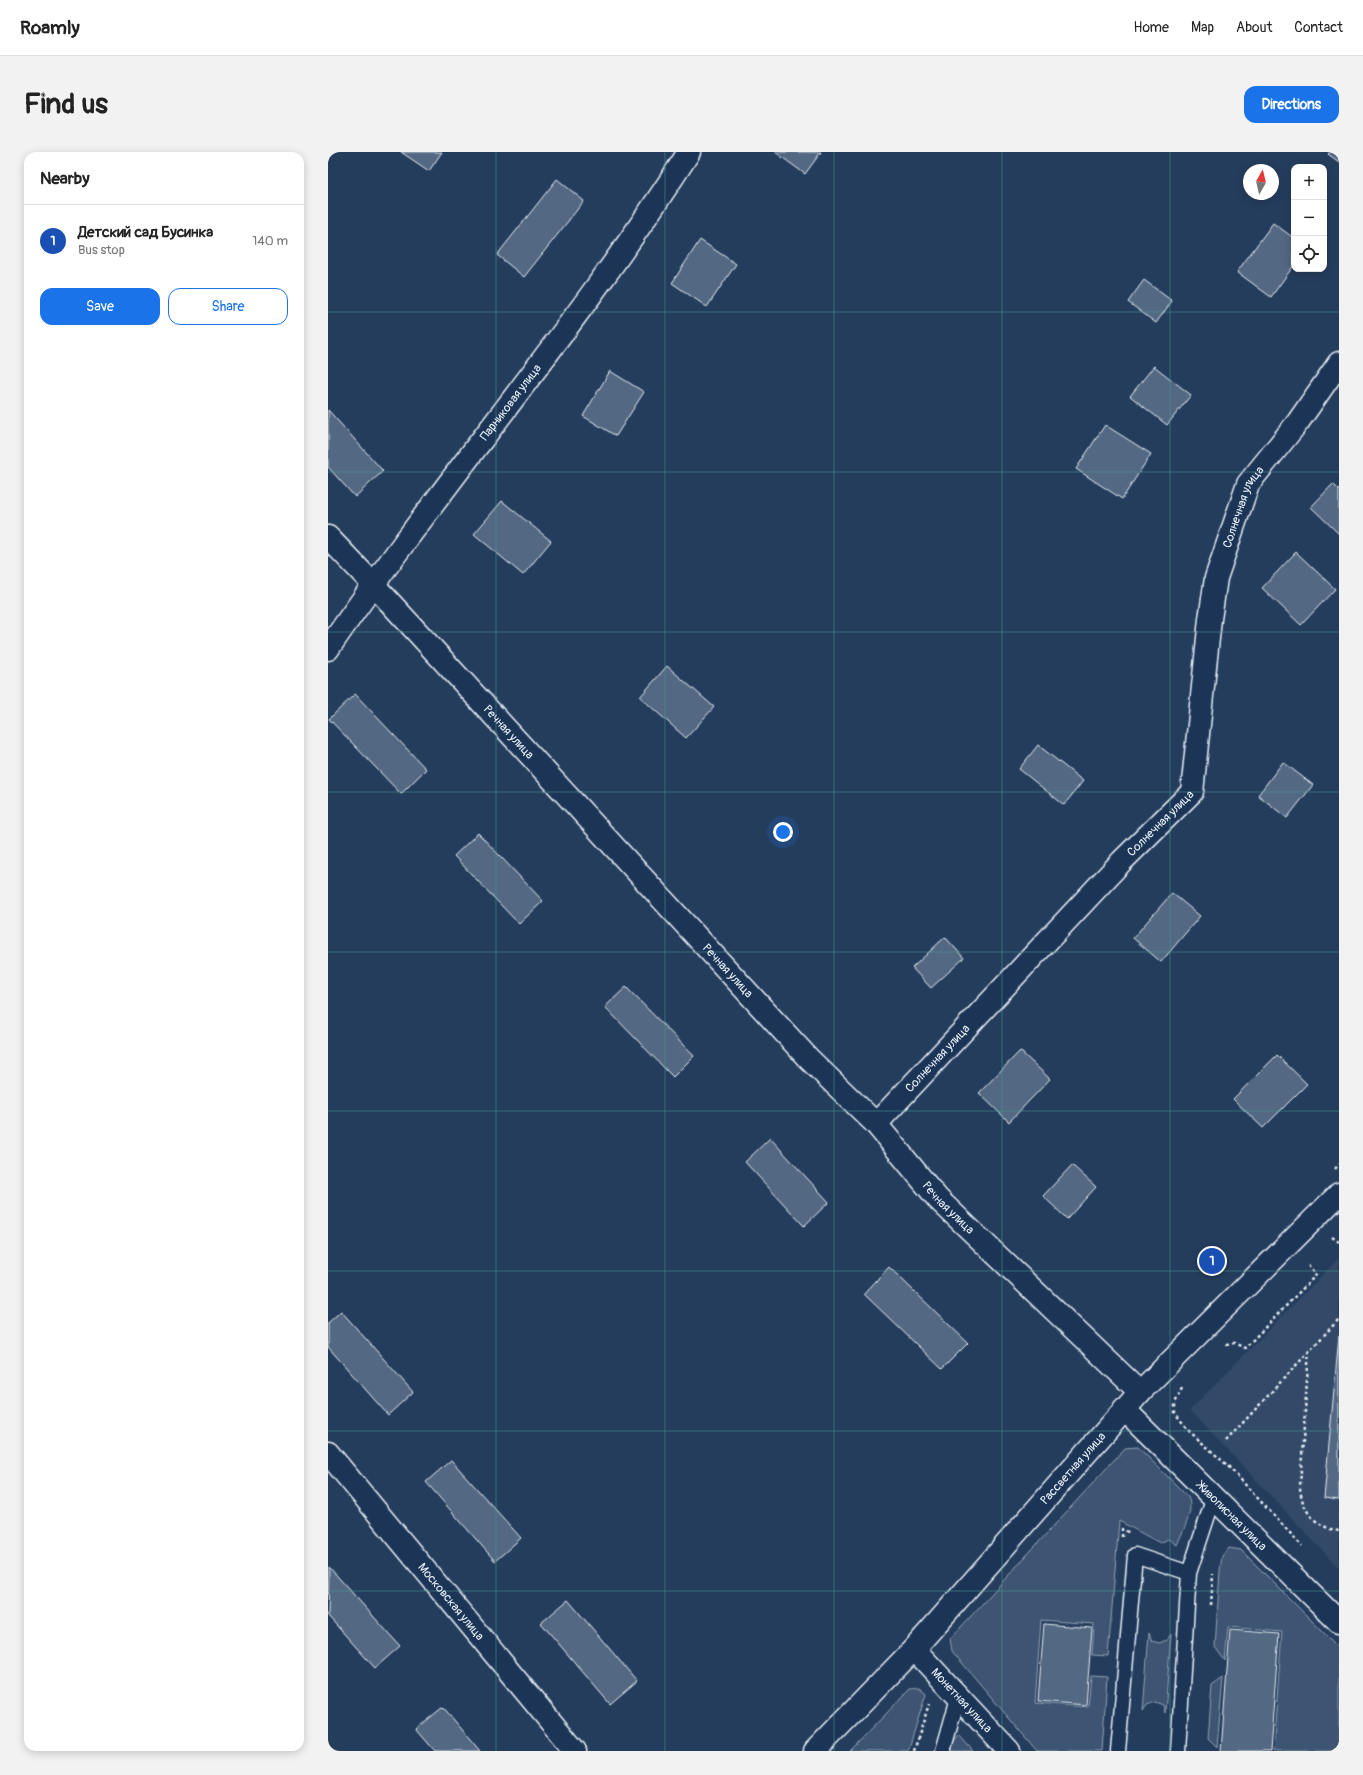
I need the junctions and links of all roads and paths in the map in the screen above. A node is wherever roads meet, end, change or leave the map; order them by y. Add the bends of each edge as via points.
1 (689, 152) edge
2 (1339, 363) edge
3 (328, 537) edge
4 (373, 584) junction
5 (328, 649) edge
6 (876, 1124) junction
7 (1339, 1194) edge
8 (1327, 1238) dead end
9 (1339, 1242) edge
10 (1308, 1260) dead end
11 (1339, 1318) edge
12 (1221, 1349) dead end
13 (1309, 1350) junction
14 (1186, 1384) dead end
15 (1140, 1392) junction
16 (1124, 1409) junction
17 (1226, 1441) dead end
18 (328, 1453) edge
19 (1214, 1497) junction
20 (1122, 1529) dead end
21 (1339, 1531) edge
22 (1135, 1536) dead end
23 (1307, 1552) dead end
24 (1189, 1573) junction
25 (1339, 1622) edge
26 (914, 1649) junction
27 (930, 1698) dead end
28 (958, 1698) junction
29 (575, 1751) edge
30 (815, 1751) edge
31 (914, 1751) edge
32 (943, 1751) edge
33 (1009, 1751) edge
34 (1118, 1751) edge
35 (1178, 1751) edge

1 - 4 street, Парниковая улица via 654,206 533,374
2 - 6 street, Солнечная улица via 1298,422 1248,484 1216,578 1192,792 1106,878
3 - 4 street, Речная улица
4 - 5 street, Парниковая улица
4 - 6 street, Речная улица via 792,1041
6 - 15 street, Речная улица via 938,1198
7 - 15 street, Рассветная улица
8 - 9 path via 1333,1237
10 - 12 path via 1308,1266 1316,1275 1256,1337 1245,1348 1234,1343 1226,1344
11 - 13 path
13 - 17 path
13 - 21 path via 1301,1499 1315,1521
14 - 23 path via 1175,1403 1175,1413 1189,1431 1227,1465
15 - 16 street, Рассветная улица
16 - 19 street, Живописная улица
16 - 26 street, Рассветная улица
18 - 29 street, Московская улица
19 - 24 lane
19 - 25 street, Живописная улица
20 - 22 path
24 - 34 lane via 1135,1555
24 - 35 lane
26 - 28 street, Монетная улица
26 - 30 street, Рассветная улица
27 - 31 path
28 - 32 lane
28 - 33 street, Монетная улица

